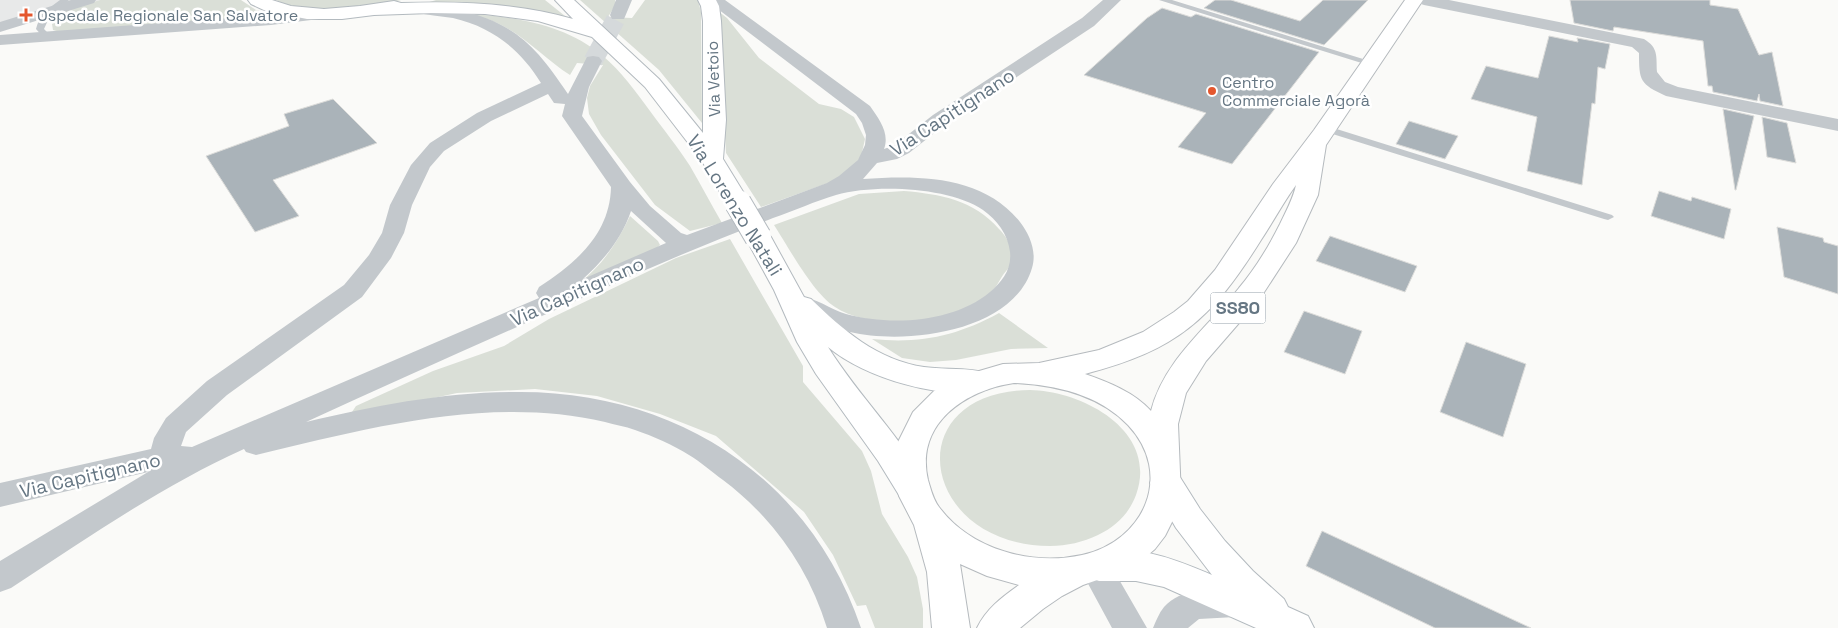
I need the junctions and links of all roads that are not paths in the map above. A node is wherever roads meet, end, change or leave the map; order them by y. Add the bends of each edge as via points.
1 (65, 0) edge
2 (88, 0) edge
3 (257, 0) edge
4 (564, 0) edge
5 (707, 0) edge
6 (714, 0) edge
7 (1113, 0) edge
8 (1163, 0) edge
9 (1414, 0) edge
10 (1424, 0) edge
11 (418, 4) edge
12 (51, 12) junction
13 (321, 14) junction
14 (0, 27) edge
15 (600, 34) junction
16 (47, 36) junction
17 (0, 40) edge
18 (593, 60) tunnel mouth
19 (1371, 63) junction
20 (552, 85) junction
21 (572, 116) junction
22 (1838, 125) edge
23 (1324, 133) junction
24 (872, 157) junction
25 (712, 159) junction
26 (622, 187) junction
27 (834, 188) junction
28 (1608, 217) dead end
29 (688, 242) junction
30 (794, 297) junction
31 (499, 326) junction
32 (1022, 373) junction
33 (978, 381) junction
34 (337, 396) junction
35 (353, 423) junction
36 (164, 457) junction
37 (194, 459) junction
38 (1166, 480) junction
39 (0, 495) edge
40 (921, 504) junction
41 (1095, 567) junction
42 (0, 578) edge
43 (1234, 602) junction
44 (1293, 627) edge
45 (844, 628) edge
46 (952, 628) edge
47 (996, 628) edge
48 (1130, 628) edge
49 (1170, 628) edge

1 - 12 lane
2 - 12 street
3 - 13 street, Via Lorenzo Natali via 283,10
4 - 15 street, Via Lorenzo Natali
5 - 25 street, Via Vetoio via 712,21 715,120
6 - 24 street via 863,110 872,120 875,131
7 - 24 street, Via Capitignano via 1088,22 940,119 902,149 890,155
8 - 19 lane
9 - 19 street, SS80
10 - 22 street via 1638,43 1650,52 1646,72 1648,79 1662,88
11 - 13 street, Via Lorenzo Natali
11 - 15 street, Via Lorenzo Natali via 518,11 553,18
11 - 20 street via 462,15 507,33 531,56
12 - 14 street
12 - 16 lane via 41,23 40,30
13 - 16 street
15 - 25 street, Via Lorenzo Natali via 652,83
16 - 17 street
18 - 21 street via 574,99
19 - 23 street, SS80
20 - 21 street
20 - 36 street via 484,116 437,147 421,165 379,258 353,291 217,388 176,425 168,438
21 - 26 street
23 - 28 lane
23 - 32 street, SS80 via 1221,279 1184,319 1150,341 1113,356 1068,367
23 - 38 street, SS80 via 1312,158 1306,195 1283,243 1249,294 1196,354 1171,392 1163,424
24 - 27 street, Via Capitignano via 854,176
25 - 30 street, Via Lorenzo Natali, bridge
26 - 29 street via 642,211 673,238
26 - 31 street via 620,212 608,236 590,259 565,282
27 - 29 street, Via Capitignano
27 - 30 street via 884,183 938,186 982,200 1011,224 1020,241 1022,259 1018,274 1007,290 991,304 972,314 948,322 899,328 873,327 824,316
29 - 31 street, Via Capitignano
30 - 33 street, Via Lorenzo Natali via 835,338 877,365 908,376
30 - 40 street, Via Lorenzo Natali via 811,342 889,452
31 - 34 street, Via Capitignano
32 - 33 street, SS80
32 - 38 street, SS80 via 1074,380 1121,402 1137,416 1154,439 1164,463
33 - 40 street, SS80 via 946,397 923,422 914,441 910,457 911,479
34 - 35 street via 328,403 323,416
34 - 37 street, Via Capitignano
35 - 37 street
35 - 45 street via 461,403 549,402 616,412 674,433 731,467 770,502 817,562
36 - 37 street, Via Capitignano
36 - 39 street, Via Capitignano
37 - 42 street
38 - 41 street, SS80 via 1162,507 1146,536 1130,550
38 - 44 street via 1194,530 1252,594
40 - 41 street, SS80 via 943,534 961,548 997,565 1047,574
40 - 46 street, SS80 via 938,543
41 - 43 street via 1115,564 1145,566 1189,581
41 - 47 street, SS80 via 1052,584 1018,606
41 - 48 street
43 - 44 street
43 - 49 street via 1196,604 1183,611

